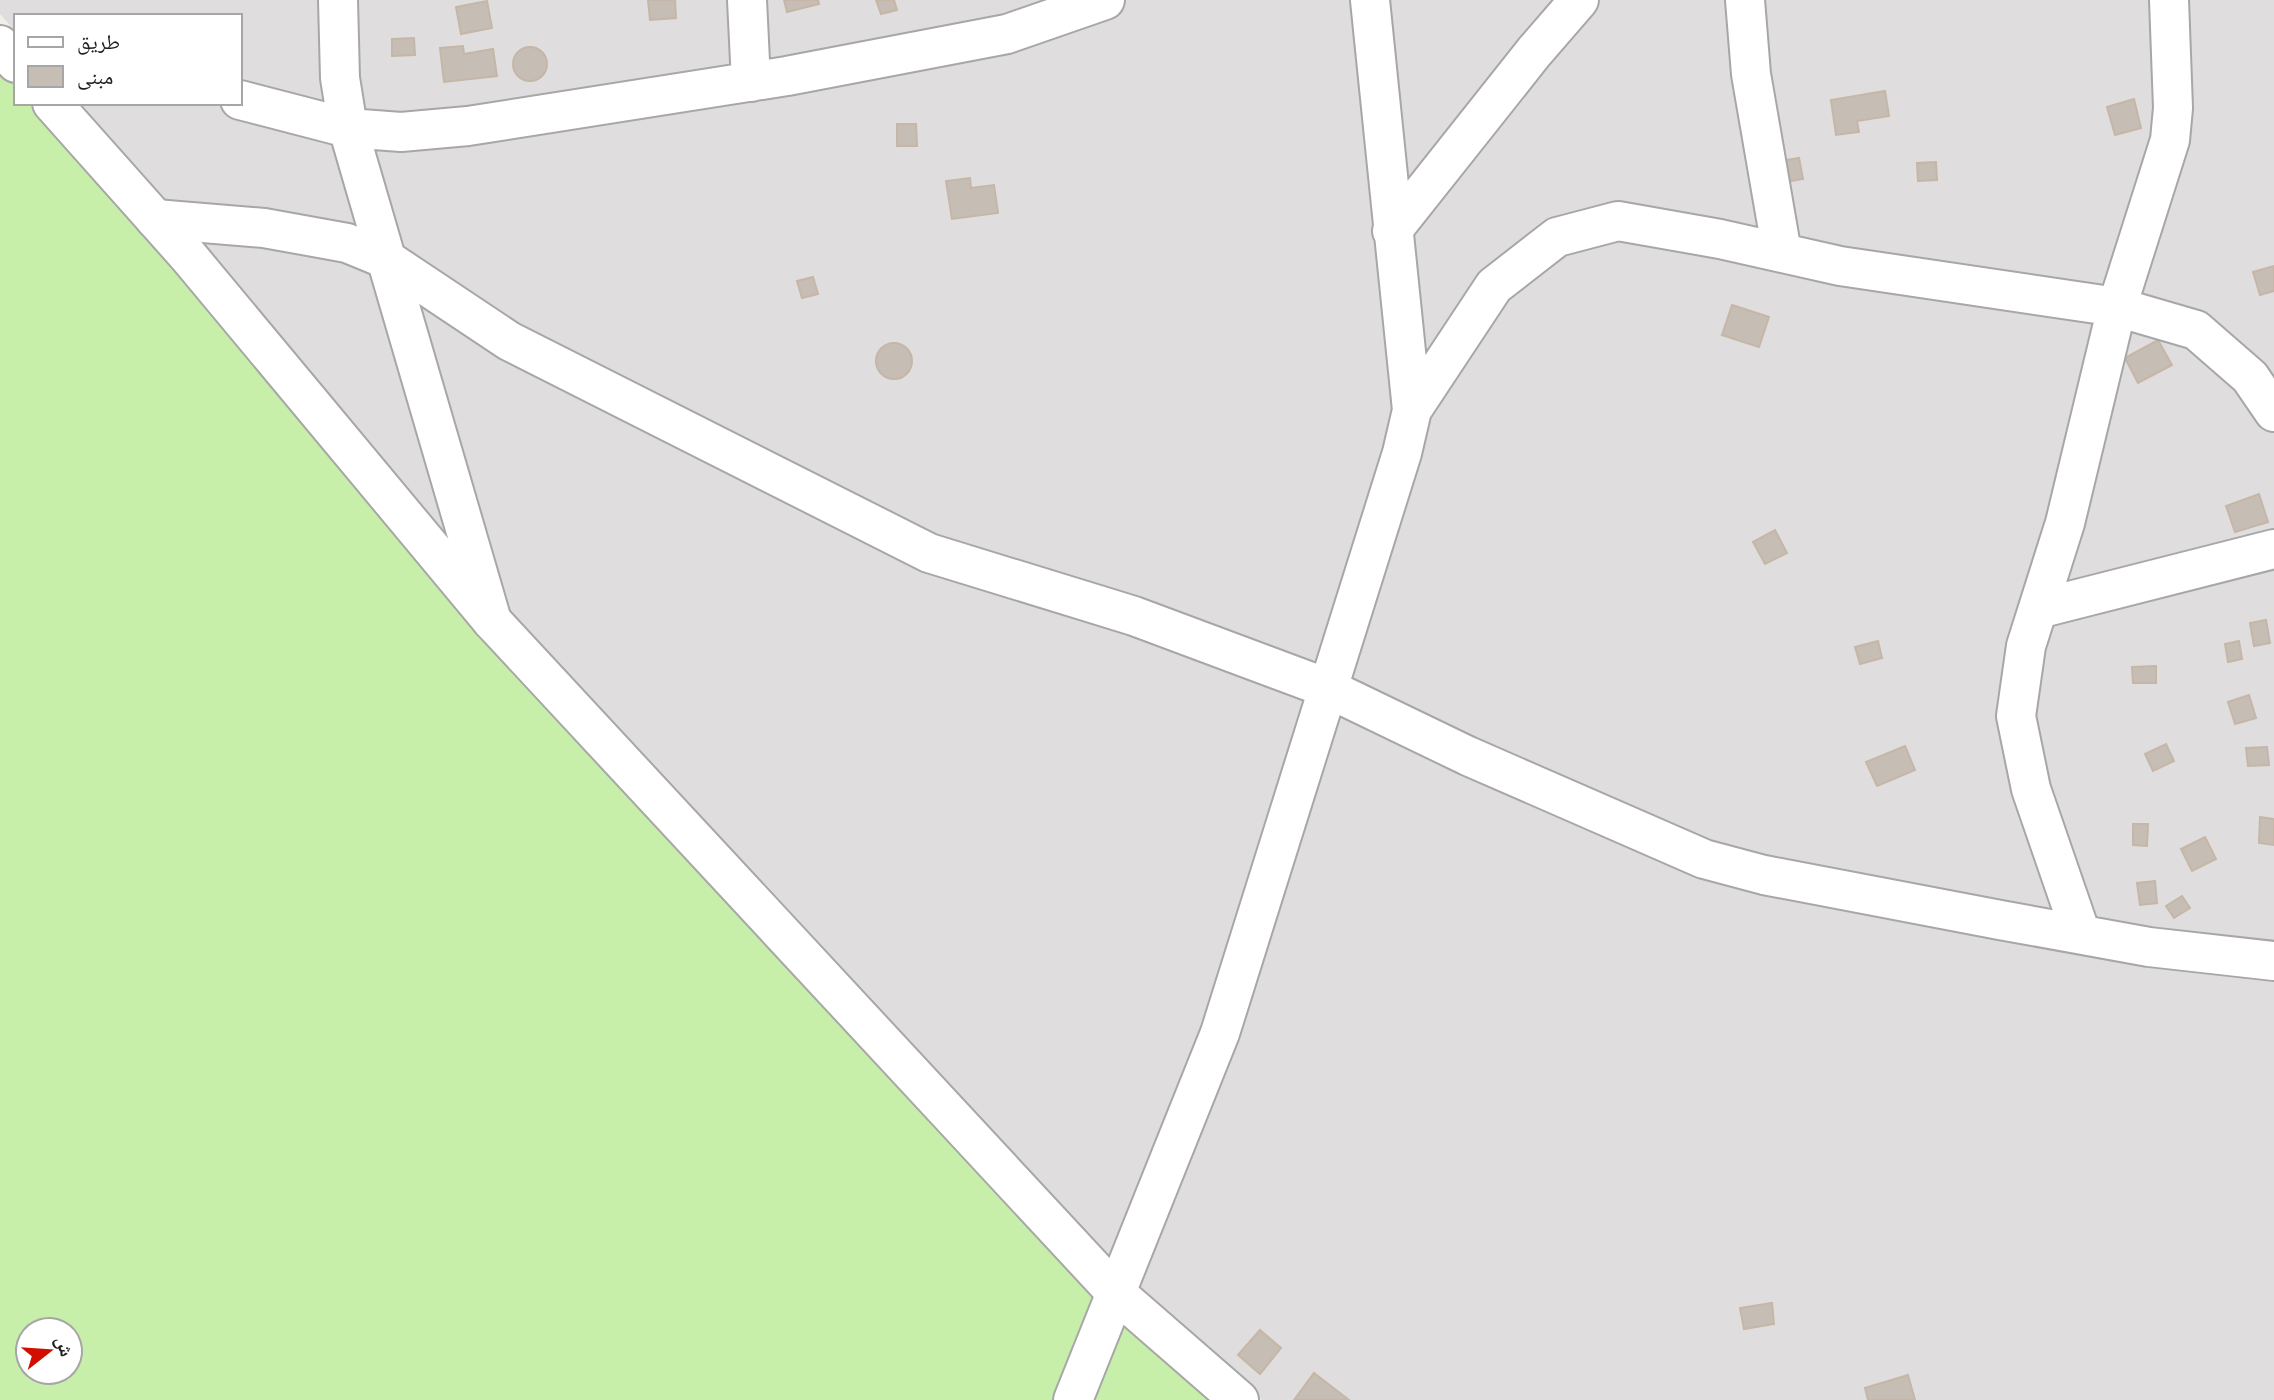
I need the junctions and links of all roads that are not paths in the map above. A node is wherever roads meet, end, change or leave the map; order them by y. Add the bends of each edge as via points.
1 (338, 0) edge
2 (747, 0) edge
3 (1370, 0) edge
4 (1579, 0) edge
5 (1745, 0) edge
6 (2169, 0) edge
7 (1086, 3) edge
8 (751, 82) junction
9 (242, 101) edge
10 (54, 105) edge
11 (348, 128) junction
12 (155, 219) junction
13 (1392, 230) junction
14 (1782, 253) junction
15 (386, 259) junction
16 (2117, 307) junction
17 (1412, 410) junction
18 (2274, 412) edge
19 (2274, 549) edge
20 (2038, 609) junction
21 (492, 621) junction
22 (1327, 688) junction
23 (2081, 934) junction
24 (2274, 961) edge
25 (1116, 1293) junction
26 (1073, 1400) edge
27 (1239, 1400) edge

1 - 11 street via 340,78
2 - 8 street
3 - 13 street
4 - 13 street
5 - 14 street via 1751,74
6 - 16 street via 2170,140
7 - 8 street via 1007,34
8 - 11 street via 468,126 401,132
9 - 11 street
10 - 12 street
11 - 15 street
12 - 15 street via 264,228 347,243
12 - 21 street
13 - 17 street
14 - 16 street via 1840,266
14 - 17 street via 1618,220 1557,237 1494,286
15 - 21 street
15 - 22 street via 509,341 929,553 1134,616
16 - 18 street via 2196,330 2250,377
16 - 20 street via 2065,523
17 - 22 street
19 - 20 street
20 - 23 street via 2026,646 2016,716 2031,789
21 - 25 street
22 - 23 street via 1468,756 1704,859 1764,875
22 - 25 street via 1220,1033
23 - 24 street
25 - 26 street
25 - 27 street

